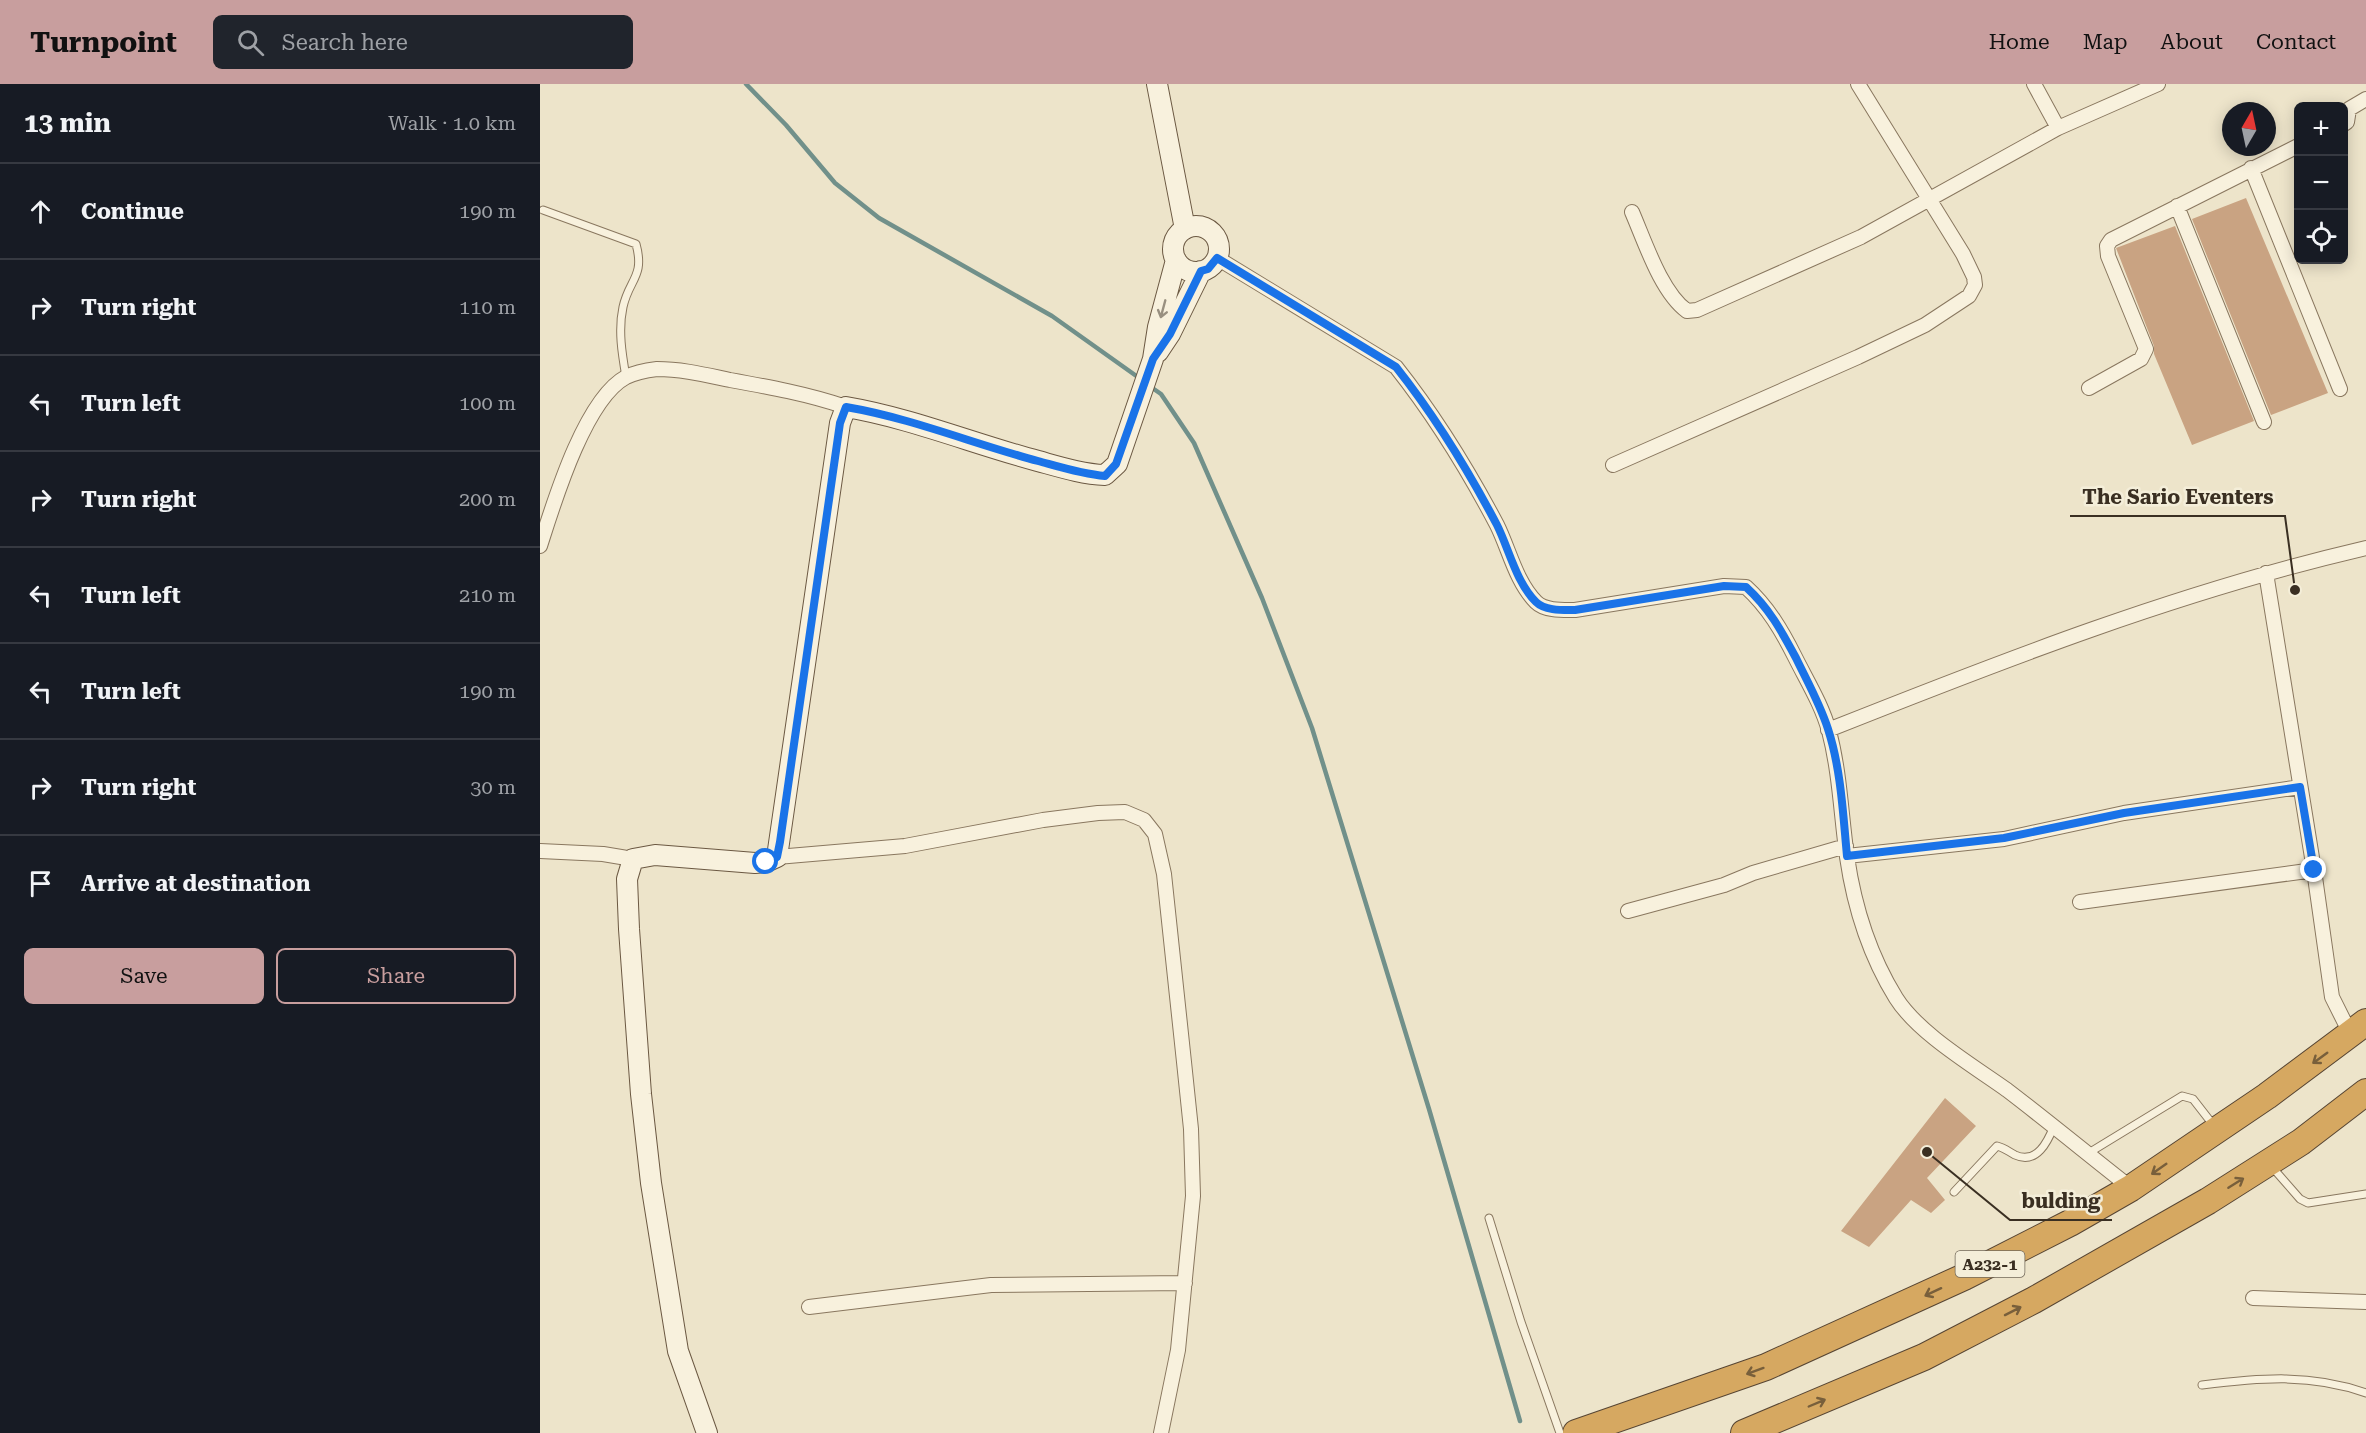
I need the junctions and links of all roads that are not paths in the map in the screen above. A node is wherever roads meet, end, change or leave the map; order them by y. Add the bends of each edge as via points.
1 (1157, 84) edge
2 (1858, 84) edge
3 (2034, 84) edge
4 (2158, 84) edge
5 (2366, 99) edge
6 (2348, 116) edge
7 (2058, 128) junction
8 (2294, 148) edge
9 (2251, 168) junction
10 (1929, 201) junction
11 (2177, 206) junction
12 (543, 210) dead end
13 (1632, 212) dead end
14 (1185, 229) junction
15 (1217, 258) junction
16 (1176, 260) junction
17 (1201, 271) junction
18 (1153, 359) junction
19 (626, 377) junction
20 (2089, 388) dead end
21 (2340, 389) dead end
22 (846, 407) junction
23 (2264, 422) dead end
24 (1613, 465) dead end
25 (540, 546) edge
26 (2366, 548) edge
27 (2266, 573) junction
28 (1828, 730) junction
29 (2300, 787) junction
30 (540, 851) edge
31 (1846, 851) junction
32 (777, 857) junction
33 (633, 859) junction
34 (2314, 870) junction
35 (2080, 902) dead end
36 (1628, 911) dead end
37 (2358, 1029) edge
38 (2366, 1092) edge
39 (2054, 1126) junction
40 (2217, 1130) junction
41 (2087, 1154) junction
42 (2268, 1162) junction
43 (2131, 1188) junction
44 (1954, 1192) dead end
45 (2366, 1194) edge
46 (1489, 1218) dead end
47 (1185, 1283) junction
48 (2253, 1298) dead end
49 (2366, 1302) edge
50 (809, 1307) dead end
51 (2202, 1385) dead end
52 (2366, 1393) edge
53 (707, 1433) edge
54 (1161, 1433) edge
55 (1560, 1433) edge
56 (1576, 1433) edge
57 (1744, 1433) edge

1 - 14 street
2 - 10 street
3 - 7 street
4 - 7 street
5 - 6 street via 2349,109
7 - 10 street
8 - 9 street
9 - 11 street
9 - 21 street
10 - 13 street via 1861,237 1687,311 1666,285
10 - 24 street via 1946,223 1974,277 1975,285 1969,296 1925,325 1858,357
11 - 20 street via 2111,240 2107,246 2146,349 2141,359
11 - 23 street
12 - 19 lane via 636,244 639,267 623,305 620,332
14 - 15 street via 1198,226 1211,232 1218,244
14 - 16 street via 1175,240
15 - 17 street
15 - 28 street via 1396,367 1455,452 1497,526 1529,594 1538,604 1554,610 1575,610 1693,590 1746,587 1763,602 1782,631 1817,699
16 - 17 street via 1187,270
16 -> 18 street
17 - 18 street
18 - 22 street via 1116,464 1105,476
19 - 22 street via 656,369 697,373
19 - 25 street via 590,415
22 - 32 street via 840,423
26 - 27 street
27 - 28 street via 2070,636
27 - 29 street
28 - 31 street
29 - 31 street via 2124,813 2004,838
29 - 34 street
30 - 33 street
31 - 36 street via 1753,873 1724,885
31 - 39 street via 1870,943 1897,999 1918,1025
32 - 33 street via 766,862 655,855
32 - 47 street via 905,846 1098,813 1125,812 1144,820 1155,834 1164,874 1191,1129 1192,1196
33 - 53 street via 627,879 629,929 651,1183 678,1351
34 - 35 street
34 - 37 street via 2332,998
37 -> 40 highway, A232-1
38 - 42 highway, A232-1
39 - 41 street
39 - 44 lane via 2045,1148 2031,1156 2017,1156 1997,1146
40 - 41 lane via 2193,1099 2182,1096
40 -> 43 highway, A232-1
41 - 43 street
42 - 45 lane via 2308,1203
57 -> 42 highway, A232-1 via 1934,1352 2044,1294
43 -> 56 highway, A232-1 via 1964,1277 1766,1368
46 - 55 lane
47 - 50 street via 991,1285
47 - 54 street via 1178,1350
48 - 49 street
51 - 52 lane via 2265,1378 2340,1384

